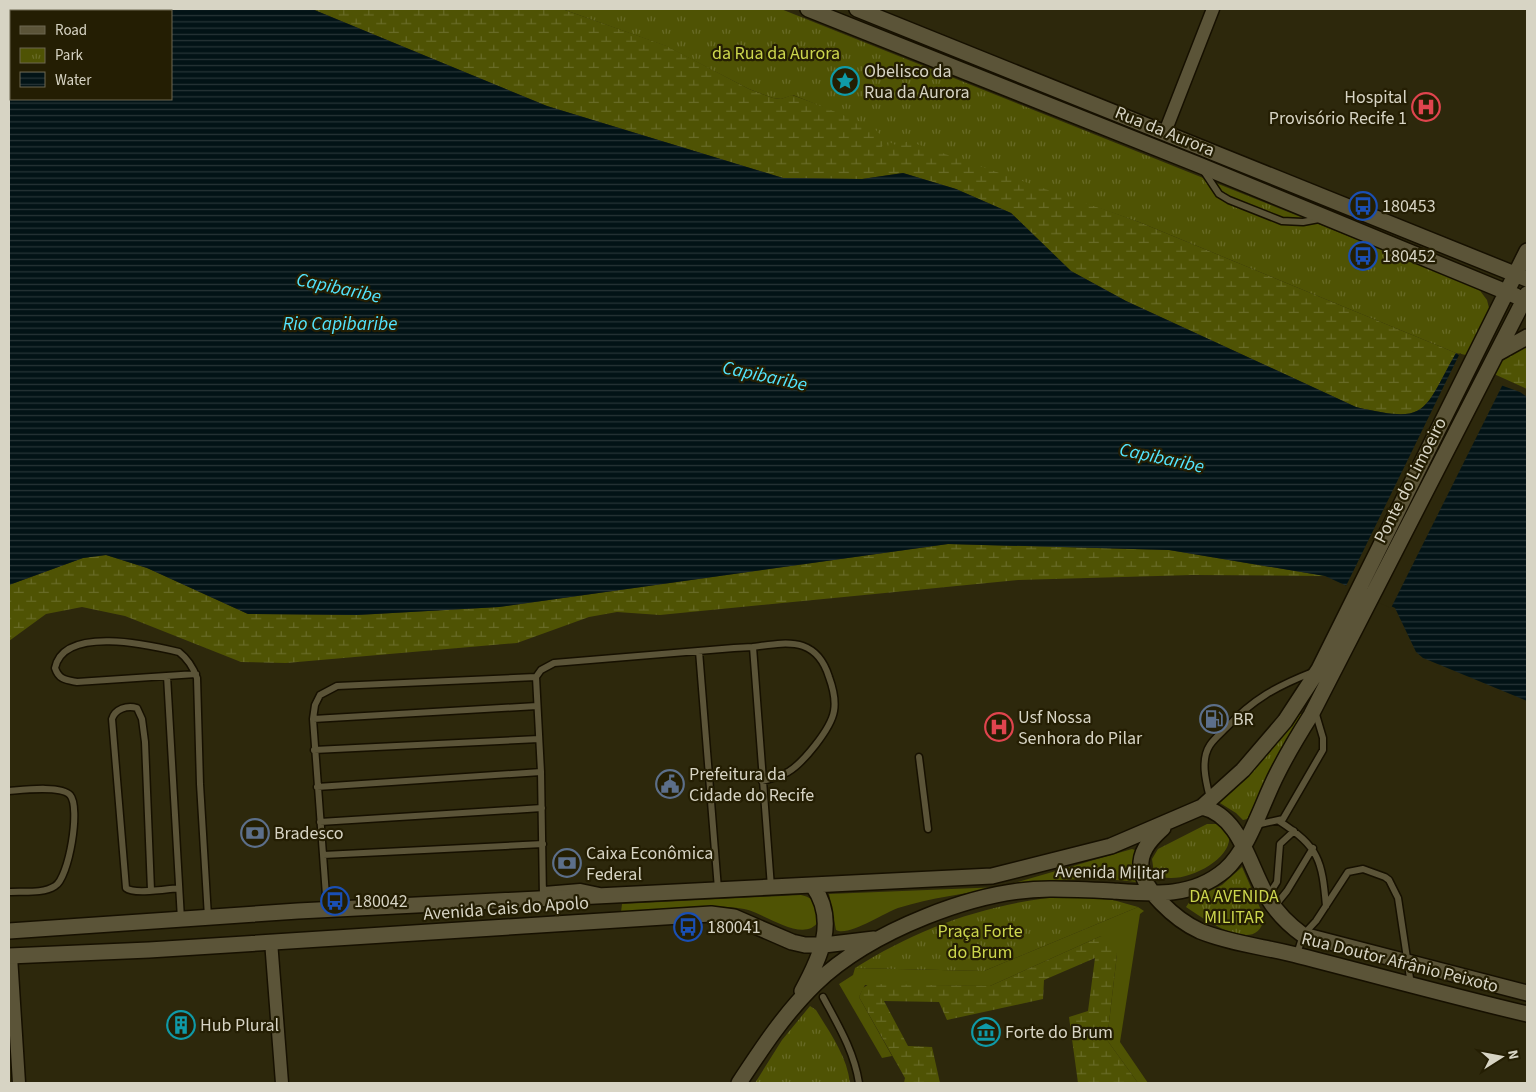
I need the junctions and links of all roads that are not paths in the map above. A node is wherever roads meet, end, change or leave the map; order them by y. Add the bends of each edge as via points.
1 (808, 9) edge
2 (857, 9) edge
3 (1213, 9) edge
4 (1165, 132) junction
5 (1199, 165) junction
6 (1324, 217) junction
7 (1527, 251) edge
8 (1522, 276) edge
9 (1507, 291) junction
10 (1526, 298) edge
11 (1527, 337) edge
12 (1494, 358) junction
13 (1355, 611) junction
14 (753, 647) junction
15 (699, 651) junction
16 (1319, 670) junction
17 (196, 674) junction
18 (167, 676) junction
19 (536, 677) junction
20 (537, 706) junction
21 (1314, 708) junction
22 (313, 719) junction
23 (540, 739) junction
24 (314, 750) junction
25 (919, 757) dead end
26 (541, 772) junction
27 (762, 781) junction
28 (317, 787) junction
29 (9, 791) edge
30 (1206, 804) junction
31 (542, 808) junction
32 (1279, 821) junction
33 (320, 822) junction
34 (1170, 822) junction
35 (1252, 826) junction
36 (928, 829) dead end
37 (1294, 831) junction
38 (543, 844) junction
39 (1242, 848) junction
40 (1313, 848) junction
41 (323, 855) junction
42 (1277, 882) junction
43 (813, 886) junction
44 (771, 887) junction
45 (179, 888) junction
46 (718, 889) junction
47 (151, 890) junction
48 (1287, 891) junction
49 (9, 892) edge
50 (543, 895) junction
51 (1155, 895) junction
52 (1270, 902) junction
53 (1326, 906) junction
54 (327, 910) junction
55 (208, 917) junction
56 (181, 919) junction
57 (9, 931) edge
58 (1303, 935) junction
59 (880, 938) junction
60 (271, 941) junction
61 (824, 945) junction
62 (1296, 955) junction
63 (10, 956) edge
64 (1409, 964) junction
65 (1412, 986) junction
66 (1527, 993) edge
67 (823, 997) dead end
68 (793, 1007) junction
69 (1527, 1014) edge
70 (19, 1083) edge
71 (282, 1083) edge
72 (739, 1083) edge
73 (859, 1083) edge

1 - 5 main road, Rua da Aurora
2 - 4 main road, Rua da Aurora
3 - 4 street
4 - 8 main road, Rua da Aurora
5 - 6 main road, Rua da Aurora
5 - 6 lane via 1220,194 1237,203 1293,223
6 - 9 main road, Rua da Aurora
7 - 8 main road, Ponte do Limoeiro
8 - 9 main road, Ponte do Limoeiro
9 - 10 main road, Rua da Aurora
9 - 13 main road, Ponte do Limoeiro
10 - 12 main road, Ponte do Limoeiro
11 - 12 main road
12 - 13 main road, Ponte do Limoeiro
13 - 16 main road, Avenida Militar
13 - 21 main road, Avenida Militar
14 - 15 lane
14 - 27 lane
14 - 27 lane via 803,646 826,666 835,701 826,732 808,752 790,771
15 - 19 lane via 554,663
15 - 46 lane
16 - 30 main road, Avenida Militar via 1285,721 1243,770
16 - 30 lane via 1268,691 1242,711 1210,745 1205,762
17 - 18 lane
17 - 18 lane via 187,658 179,652 112,641 71,647 62,654 56,668 58,675 65,680 77,682
17 - 55 lane
18 - 45 lane
19 - 20 lane
19 - 22 lane via 337,686 320,695
20 - 22 lane
20 - 23 lane
21 - 32 lane via 1323,738 1323,750 1288,812
21 - 35 main road, Avenida Militar
22 - 24 lane
23 - 24 lane
23 - 26 lane
24 - 28 lane
25 - 36 lane
26 - 28 lane
26 - 31 lane
27 - 44 lane
28 - 33 lane
29 - 49 lane via 65,791 73,802 74,815 61,881 49,889
30 - 34 main road, Avenida Militar
30 - 39 main road, Rua Doutor Afrânio Peixoto via 1235,829
31 - 33 lane
31 - 38 lane
32 - 35 lane
32 - 37 lane
33 - 41 lane
34 - 43 main road, Avenida Militar via 1111,846 992,876
34 - 51 main road, Rua Doutor Afrânio Peixoto via 1145,848 1141,862 1142,872
35 - 39 main road, Avenida Militar
37 - 40 lane
37 - 42 lane via 1280,844
38 - 41 lane
38 - 50 lane
39 - 51 main road, Avenida Militar via 1226,869 1208,882 1184,891
39 - 52 main road, Rua Doutor Afrânio Peixoto
40 - 48 lane
40 - 53 lane via 1324,881
41 - 54 lane
42 - 48 lane
42 - 52 lane
43 - 44 main road, Avenida Cais do Apolo
43 - 61 main road via 824,908
44 - 46 main road, Avenida Cais do Apolo
45 - 47 lane
45 - 56 lane
46 - 50 main road, Avenida Cais do Apolo via 605,897
47 - 47 lane via 128,890 124,880 112,719 118,711 132,707 137,708 142,719 145,742
48 - 52 lane
50 - 54 main road, Avenida Cais do Apolo
51 - 59 main road, Avenida Militar via 1050,889 1004,894 953,907
51 - 62 main road, Rua Doutor Afrânio Peixoto via 1173,914 1199,930 1231,942
52 - 58 main road, Rua Doutor Afrânio Peixoto
53 - 58 lane
53 - 64 lane via 1348,872 1363,870 1385,877 1398,898
54 - 55 main road, Avenida Cais do Apolo
55 - 56 main road, Avenida Cais do Apolo
56 - 57 main road, Avenida Cais do Apolo
58 - 62 lane
58 - 64 main road, Rua Doutor Afrânio Peixoto
59 - 61 main road, Avenida Cais do Apolo
59 - 68 main road, Avenida Militar via 816,983
60 - 61 main road, Avenida Cais do Apolo via 711,914 734,917 792,942
60 - 63 main road, Avenida Cais do Apolo
60 - 71 street
61 - 68 main road, Avenida Militar
62 - 65 main road, Rua Doutor Afrânio Peixoto
63 - 70 street
64 - 65 lane
64 - 66 main road, Rua Doutor Afrânio Peixoto
65 - 69 main road, Rua Doutor Afrânio Peixoto
67 - 73 lane via 848,1042
68 - 72 main road, Avenida Militar

